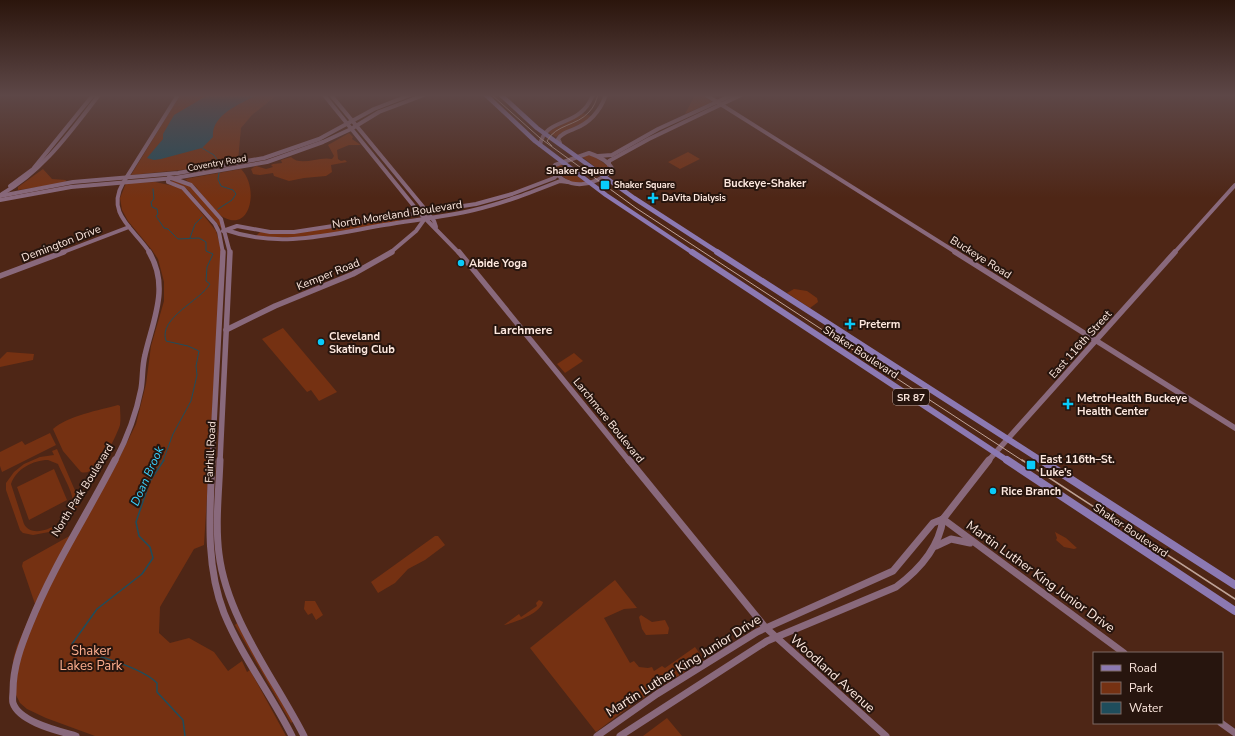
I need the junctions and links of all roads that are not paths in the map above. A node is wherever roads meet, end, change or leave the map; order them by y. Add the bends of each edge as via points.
1 (65, 129) edge
2 (72, 129) edge
3 (156, 129) edge
4 (338, 129) edge
5 (351, 129) joint
6 (360, 129) edge
7 (523, 129) edge
8 (541, 129) edge
9 (549, 129) edge
10 (574, 129) edge
11 (660, 129) edge
12 (668, 129) edge
13 (761, 129) edge
14 (544, 132) junction
15 (560, 144) junction
16 (540, 145) junction
17 (577, 156) junction
18 (597, 156) junction
19 (562, 162) junction
20 (609, 165) junction
21 (226, 168) junction
22 (555, 172) junction
23 (604, 176) junction
24 (126, 177) junction
25 (169, 177) junction
26 (175, 178) junction
27 (568, 182) junction
28 (589, 182) junction
29 (122, 183) junction
30 (1235, 185) edge
31 (15, 187) junction
32 (0, 191) edge
33 (21, 192) junction
34 (0, 195) edge
35 (0, 200) edge
36 (427, 212) junction
37 (420, 213) junction
38 (432, 218) junction
39 (425, 219) junction
40 (129, 227) junction
41 (436, 227) junction
42 (226, 230) junction
43 (258, 231) junction
44 (219, 232) junction
45 (252, 237) junction
46 (0, 276) edge
47 (228, 304) junction
48 (221, 306) junction
49 (227, 329) junction
50 (220, 333) junction
51 (1096, 341) junction
52 (221, 377) junction
53 (1235, 428) edge
54 (1007, 441) junction
55 (997, 451) junction
56 (943, 519) junction
57 (977, 545) junction
58 (934, 548) junction
59 (222, 573) junction
60 (213, 577) junction
61 (1235, 585) edge
62 (1235, 611) edge
63 (766, 628) junction
64 (775, 638) junction
65 (1123, 652) edge
66 (298, 723) junction
67 (1222, 724) edge
68 (290, 733) edge
69 (1235, 733) edge
70 (76, 736) edge
71 (304, 736) edge
72 (597, 736) edge
73 (620, 736) edge
74 (886, 736) edge

1 - 32 main road via 33,169
2 - 31 main road via 41,168
3 - 24 main road, North Park Boulevard
4 - 21 main road, Coventry Road via 295,148
5 - 21 main road, Coventry Road via 287,156
5 - 37 main road, Larchmere Boulevard
6 - 36 main road, Larchmere Boulevard
7 - 16 main road, Shaker Boulevard / SR 87
8 - 14 main road, Shaker Boulevard / SR 87
9 - 14 main road
10 - 15 main road via 562,134 558,139
11 - 18 main road via 612,154
12 - 20 main road via 609,161
13 - 51 main road, Buckeye Road
14 - 15 main road, Shaker Boulevard / SR 87
14 - 16 main road via 540,138
15 - 17 main road, Shaker Boulevard / SR 87
16 - 19 main road, Shaker Boulevard / SR 87
17 - 18 main road via 589,153
17 - 19 main road
17 - 23 main road, Shaker Boulevard / SR 87
18 - 20 main road
19 - 22 main road via 554,166
19 - 28 main road, Shaker Boulevard / SR 87
20 - 23 main road via 613,170
21 - 25 main road, Coventry Road
21 - 26 main road, Coventry Road via 212,173
22 - 27 main road
22 - 36 main road, North Moreland Boulevard via 555,177 508,196
23 - 28 main road
23 - 54 main road, Shaker Boulevard / SR 87
24 - 25 main road, Coventry Road
24 - 29 main road, North Park Boulevard
24 - 33 main road, Coventry Road via 73,182
25 - 26 main road, Coventry Road
25 - 29 main road, Coventry Road
25 - 44 main road, Fairhill Road via 168,182 187,191
26 - 42 main road, Fairhill Road via 194,187 221,219
27 - 28 main road via 579,186
27 - 38 main road, North Moreland Boulevard via 560,181 485,208
28 - 55 main road, Shaker Boulevard / SR 87 via 638,217
29 - 35 main road, Coventry Road via 71,187
29 - 40 main road, North Park Boulevard via 116,202 121,217
30 - 51 main road, East 116th Street
31 - 33 main road via 16,191
31 - 34 main road
33 - 34 main road, Coventry Road
36 - 37 main road, North Moreland Boulevard
36 - 38 main road, Larchmere Boulevard
36 - 39 main road, Kemper Road
37 - 39 main road, Larchmere Boulevard
37 - 43 main road, North Moreland Boulevard via 294,232
38 - 39 main road, North Moreland Boulevard
38 - 41 main road, Larchmere Boulevard
39 - 41 main road, Larchmere Boulevard
39 - 45 main road, North Moreland Boulevard via 294,239
39 - 49 main road, Kemper Road via 398,247 367,269
40 - 46 main road, Demington Drive
40 - 70 main road, North Park Boulevard via 152,256 161,288 134,419 109,472 67,535 43,577 19,630 7,671 9,696 20,712 35,721
41 - 63 main road, Larchmere Boulevard via 458,250
42 - 43 main road, North Moreland Boulevard via 233,227
42 - 44 main road
42 - 45 main road, North Moreland Boulevard via 233,234
42 - 47 main road, Fairhill Road via 231,260
43 - 45 main road
44 - 48 main road, Fairhill Road via 223,253
47 - 48 main road
47 - 49 main road, Fairhill Road
48 - 50 main road, Fairhill Road
49 - 50 main road, Kemper Road
49 - 52 main road, Fairhill Road
50 - 52 main road, Fairhill Road
51 - 53 main road, Buckeye Road
51 - 54 main road, East 116th Street
52 - 59 main road, Fairhill Road via 217,524 218,555
52 - 60 main road, Fairhill Road via 209,528
54 - 55 main road, East 116th Street
54 - 61 main road, Shaker Boulevard / SR 87
55 - 56 main road, East 116th Street
55 - 62 main road, Shaker Boulevard / SR 87
56 - 57 main road, Martin Luther King Junior Drive
56 - 58 main road, Martin Luther King Junior Drive via 943,530
56 - 63 main road, Martin Luther King Junior Drive via 932,523 893,571 885,576
57 - 58 main road via 951,538
57 - 65 main road, Martin Luther King Junior Drive
58 - 64 main road, Martin Luther King Junior Drive via 906,580 893,589
59 - 60 main road
59 - 66 main road, Fairhill Road via 237,617
60 - 68 main road, Fairhill Road via 229,624
63 - 64 main road, Woodland Avenue
63 - 72 main road, Martin Luther King Junior Drive via 657,694
64 - 73 main road, Martin Luther King Junior Drive via 744,655
64 - 74 main road, Woodland Avenue
66 - 68 main road
66 - 71 main road, Fairhill Road
67 - 69 main road

